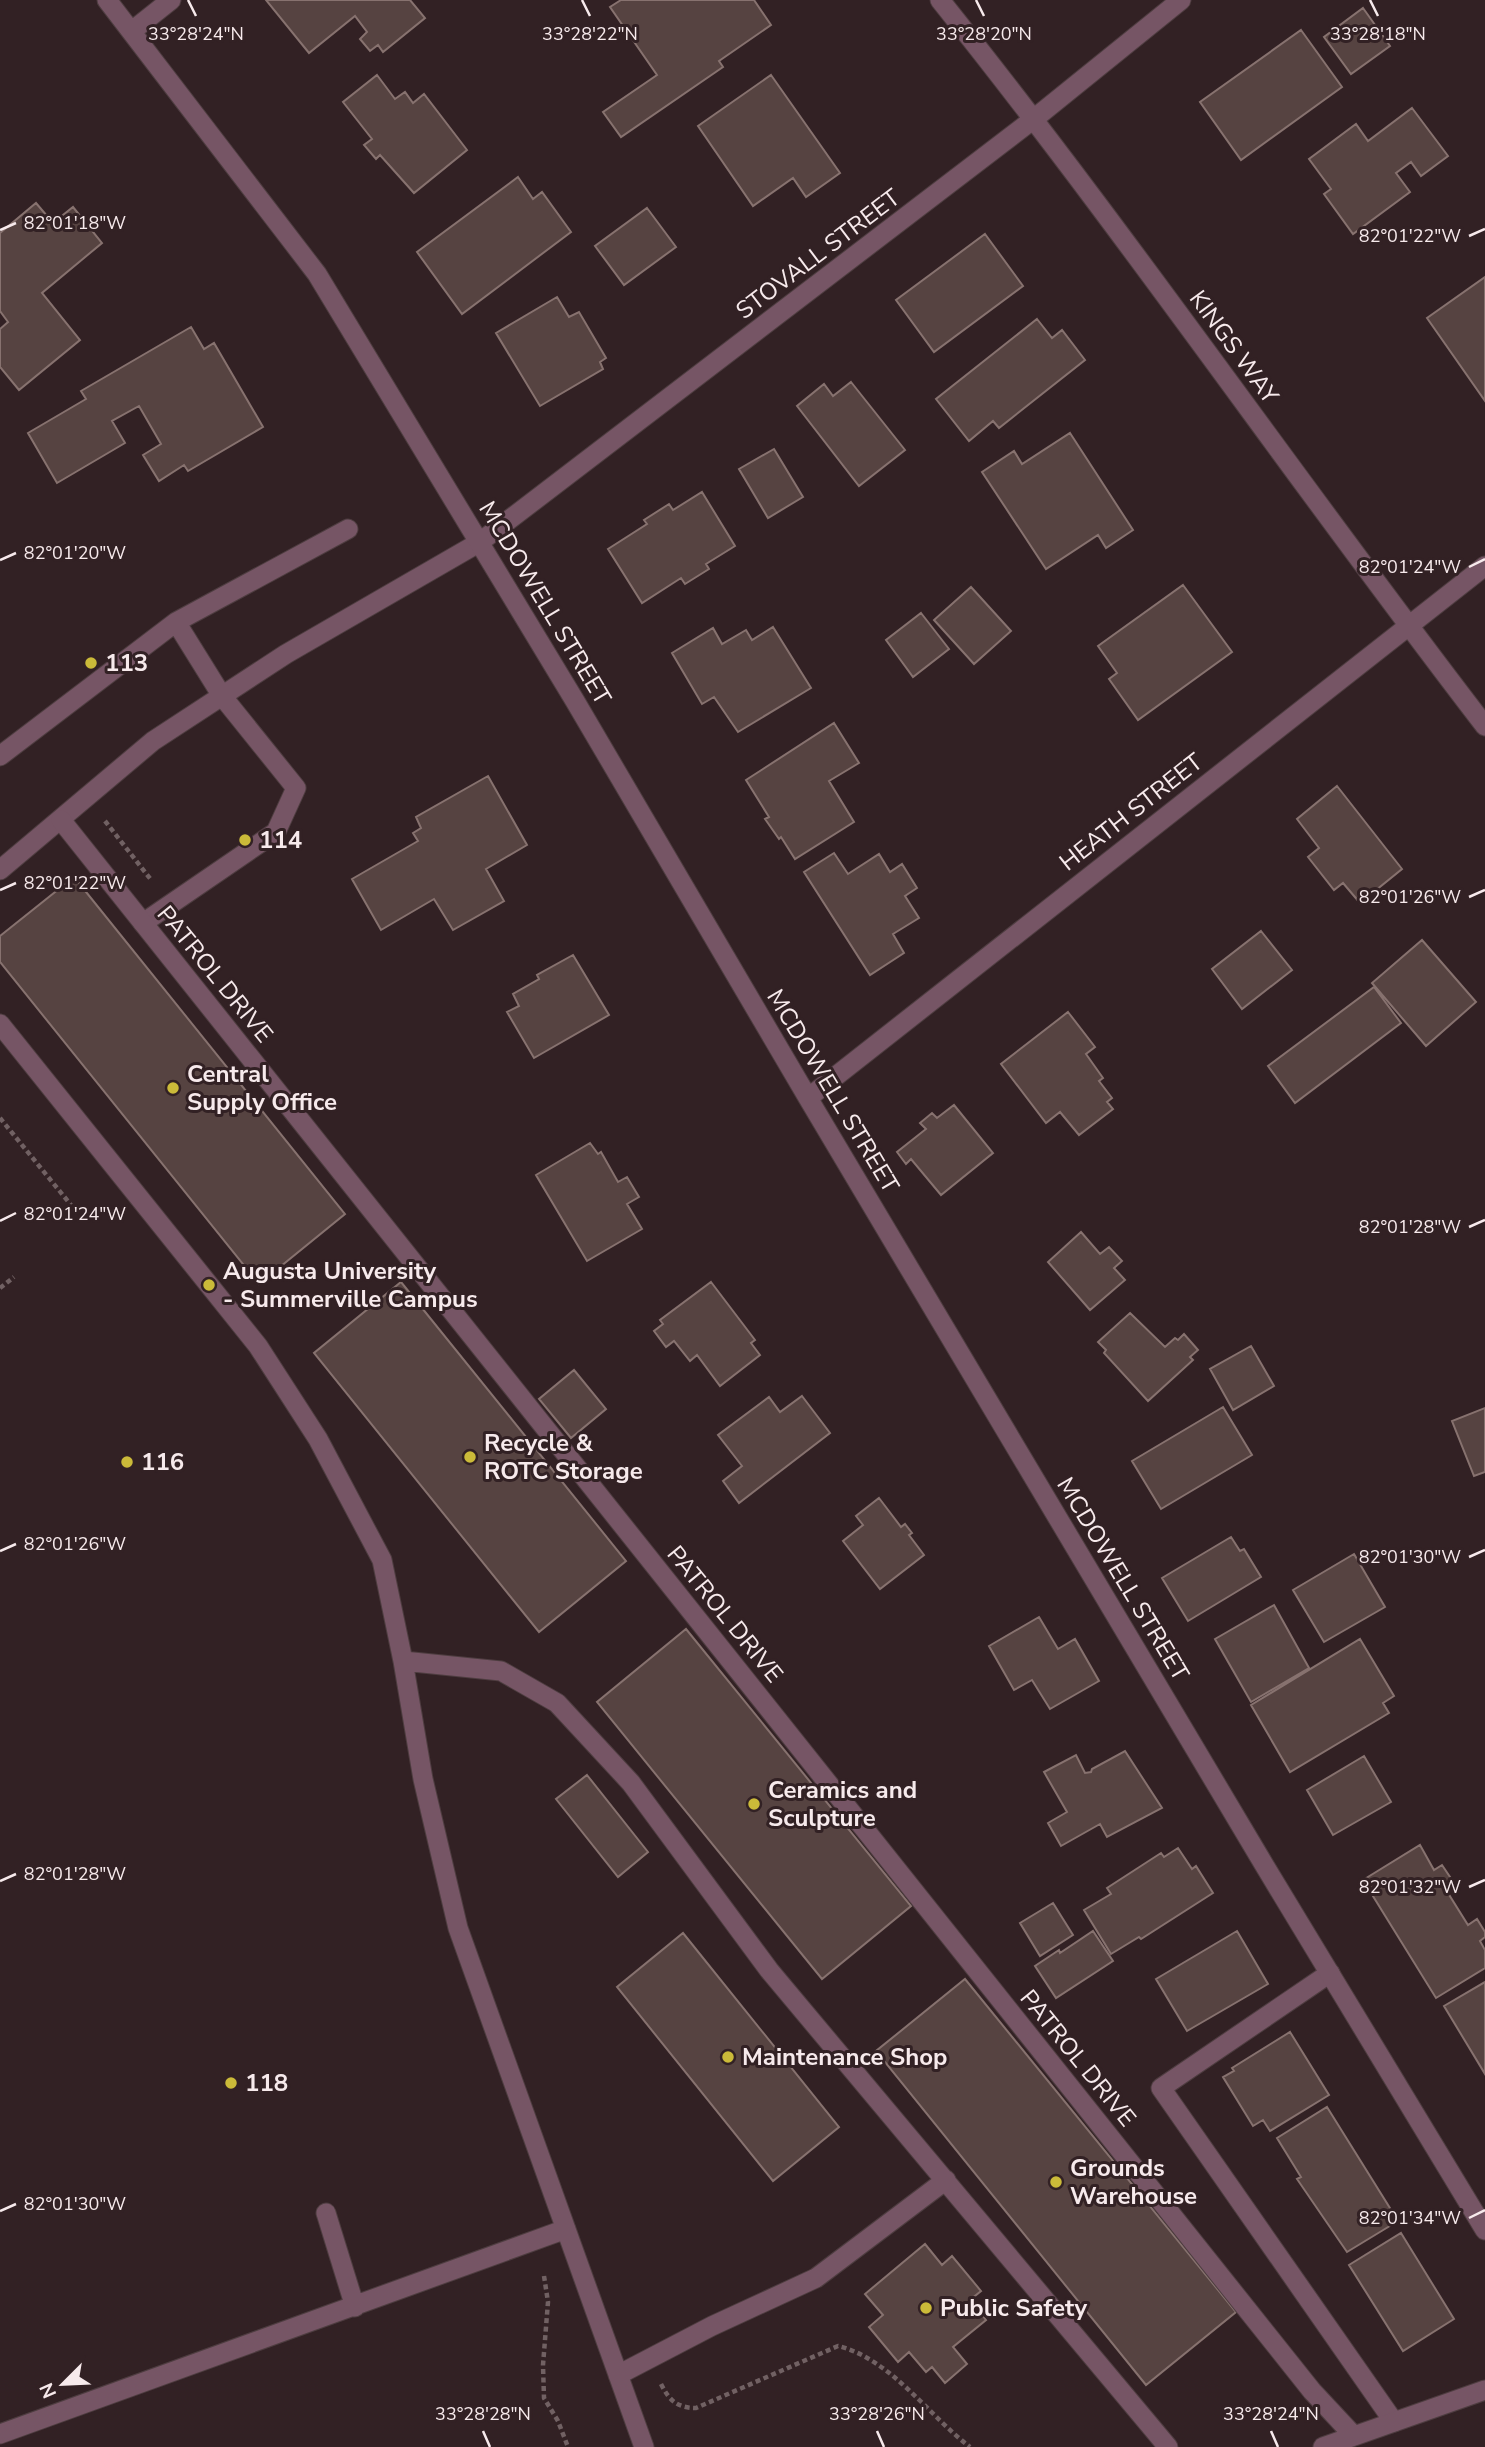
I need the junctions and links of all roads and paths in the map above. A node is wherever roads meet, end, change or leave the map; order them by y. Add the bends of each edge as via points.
1 (107, 0) edge
2 (171, 0) edge
3 (940, 0) edge
4 (1181, 0) edge
5 (132, 31) junction
6 (1035, 118) junction
7 (348, 529) dead end
8 (480, 542) junction
9 (1485, 566) edge
10 (176, 622) junction
11 (1408, 626) junction
12 (222, 696) junction
13 (1485, 726) edge
14 (0, 756) edge
15 (100, 814) dead end
16 (61, 820) junction
17 (0, 870) edge
18 (152, 881) dead end
19 (143, 923) junction
20 (0, 1024) edge
21 (808, 1098) junction
22 (0, 1118) edge
23 (71, 1205) dead end
24 (14, 1277) dead end
25 (0, 1288) edge
26 (404, 1661) junction
27 (1330, 1973) junction
28 (946, 2180) junction
29 (326, 2213) dead end
30 (1483, 2222) edge
31 (566, 2230) junction
32 (544, 2276) dead end
33 (355, 2306) junction
34 (618, 2375) junction
35 (659, 2379) dead end
36 (1485, 2390) edge
37 (1394, 2422) junction
38 (0, 2434) edge
39 (1354, 2436) junction
40 (568, 2447) edge
41 (644, 2447) edge
42 (970, 2447) edge
43 (1168, 2447) edge
44 (1323, 2447) edge

1 - 5 street, MCDOWELL STREET
2 - 5 street
3 - 6 street, KINGS WAY
4 - 6 street, STOVALL STREET
5 - 8 street, MCDOWELL STREET via 317,274
6 - 8 street, STOVALL STREET
6 - 11 street, KINGS WAY
7 - 10 street
8 - 12 street, STOVALL STREET
8 - 21 street, MCDOWELL STREET
9 - 11 street, HEATH STREET
10 - 12 street
10 - 14 street
11 - 13 street, KINGS WAY
11 - 21 street, HEATH STREET
12 - 16 street, STOVALL STREET via 153,741
12 - 19 street via 296,788 276,832
15 - 18 path
16 - 17 street, STOVALL STREET
16 - 19 street, PATROL DRIVE
19 - 39 street, PATROL DRIVE via 1312,2391
20 - 26 street via 258,1346 318,1438 382,1560
21 - 27 street, MCDOWELL STREET
22 - 23 path
24 - 25 path
26 - 28 street via 501,1671 557,1703 631,1783 769,1970
26 - 31 street via 423,1779 458,1928
27 - 30 street, MCDOWELL STREET
27 - 37 street via 1161,2088
28 - 34 street via 816,2278
28 - 43 street
29 - 33 street
31 - 33 street
31 - 34 street
32 - 40 path via 548,2302 544,2398
33 - 38 street
34 - 41 street
35 - 42 path via 668,2398 696,2409 838,2346 849,2348 911,2392
36 - 37 street
37 - 39 street
39 - 44 street

